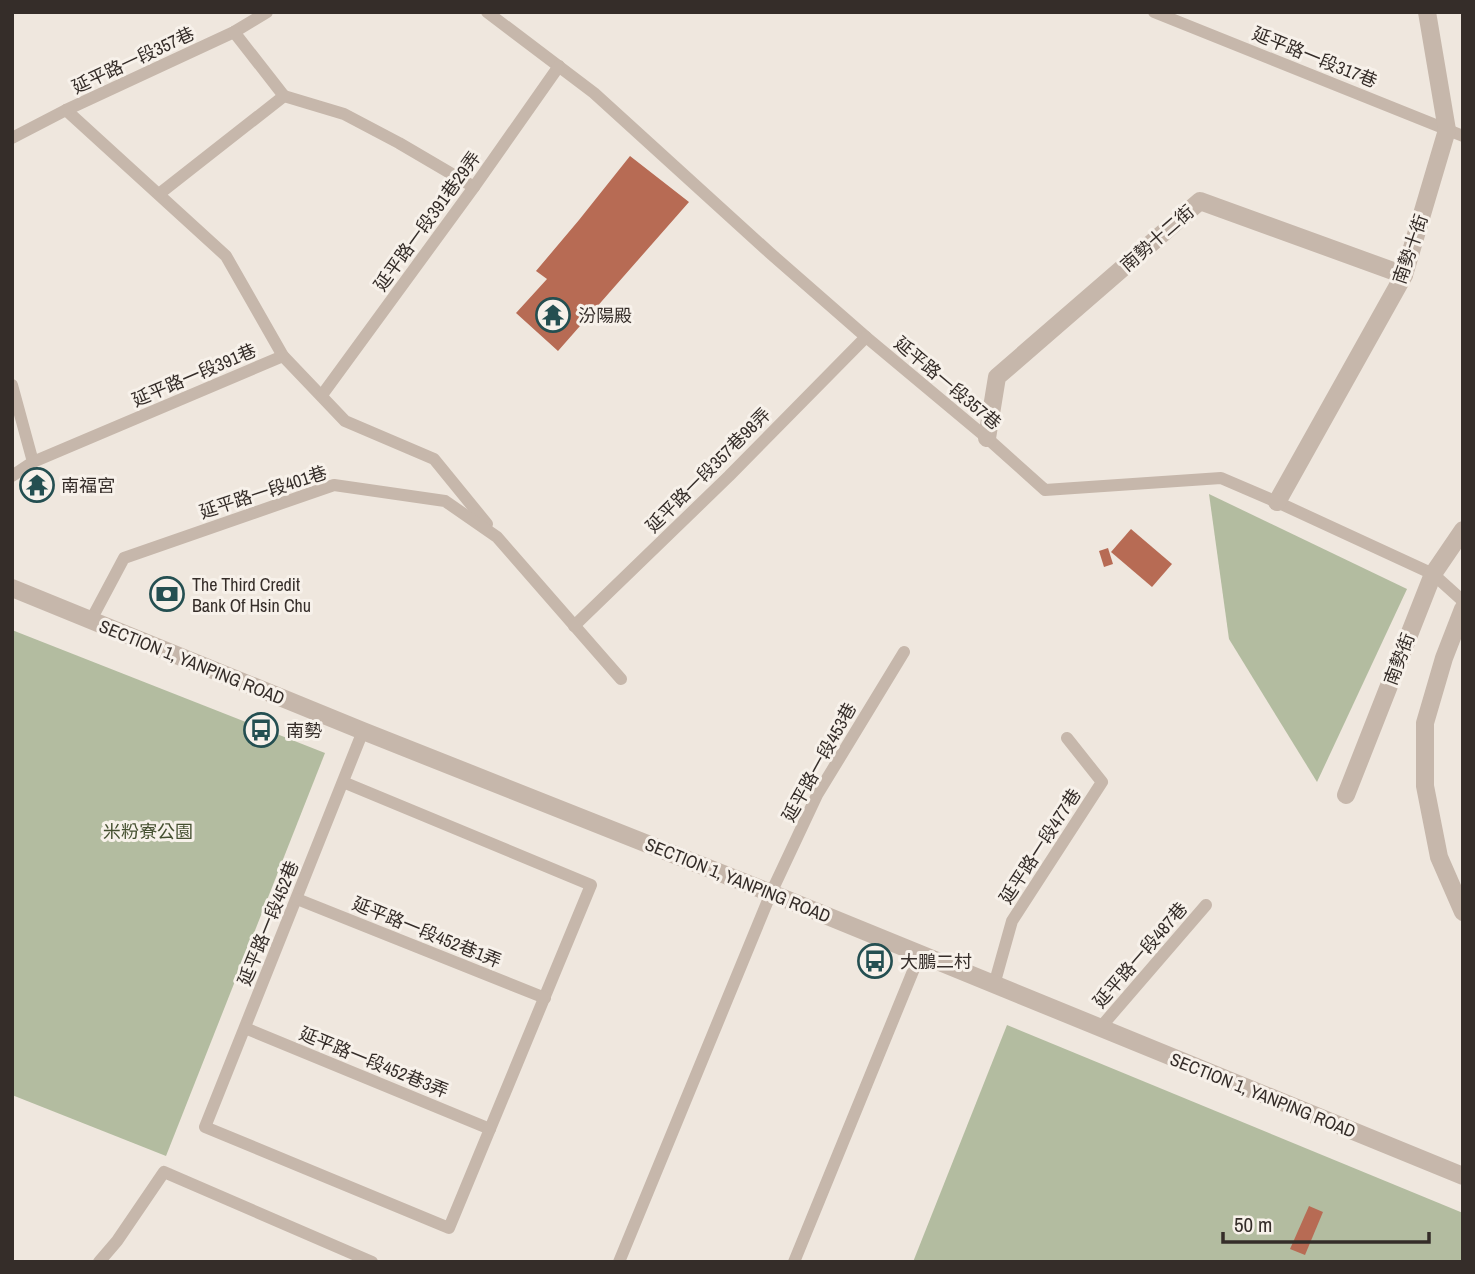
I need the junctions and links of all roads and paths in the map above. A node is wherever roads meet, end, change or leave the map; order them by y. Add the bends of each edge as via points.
1 (268, 12) edge
2 (488, 12) edge
3 (1154, 12) edge
4 (1427, 12) edge
5 (234, 32) junction
6 (559, 66) junction
7 (284, 96) junction
8 (66, 110) junction
9 (1455, 133) edge
10 (12, 138) edge
11 (474, 187) junction
12 (159, 194) junction
13 (1404, 275) junction
14 (866, 337) junction
15 (283, 356) junction
16 (12, 385) edge
17 (322, 395) junction
18 (986, 438) junction
19 (33, 462) junction
20 (12, 476) edge
21 (1277, 502) junction
22 (1463, 530) edge
23 (497, 537) junction
24 (1433, 574) junction
25 (12, 588) edge
26 (1463, 601) edge
27 (1463, 609) edge
28 (91, 620) junction
29 (574, 626) junction
30 (904, 652) dead end
31 (621, 679) dead end
32 (363, 731) junction
33 (1067, 738) dead end
34 (343, 782) junction
35 (1346, 795) dead end
36 (771, 893) junction
37 (296, 899) junction
38 (1206, 905) dead end
39 (1463, 912) edge
40 (920, 954) junction
41 (994, 985) junction
42 (545, 998) junction
43 (245, 1028) junction
44 (1100, 1028) junction
45 (490, 1129) junction
46 (1463, 1176) edge
47 (99, 1262) edge
48 (372, 1262) edge
49 (619, 1262) edge
50 (794, 1262) edge

1 - 5 lane, 延平路一段357巷
2 - 6 lane, 延平路一段357巷
3 - 9 lane, 延平路一段317巷
4 - 9 street, 南勢十街
5 - 7 lane
5 - 8 lane, 延平路一段357巷
6 - 11 lane, 延平路一段391巷29弄
6 - 14 lane, 延平路一段357巷
7 - 11 lane via 344,114
7 - 12 lane
8 - 10 lane, 延平路一段357巷
8 - 12 lane
9 - 13 street, 南勢十街
11 - 17 lane, 延平路一段391巷29弄
12 - 15 lane via 226,256
13 - 18 street, 南勢十二街 via 1200,201 997,377
13 - 21 street, 南勢十街
14 - 18 lane, 延平路一段357巷
14 - 29 lane, 延平路一段357巷98弄
15 - 17 lane, 延平路一段391巷
15 - 19 lane, 延平路一段391巷
16 - 19 lane
17 - 23 lane, 延平路一段391巷 via 345,421 434,459
18 - 21 lane, 延平路一段357巷 via 1045,490 1221,478
19 - 20 lane, 延平路一段391巷
21 - 24 lane, 延平路一段357巷
22 - 24 street, 南勢街
23 - 28 lane, 延平路一段401巷 via 445,501 334,485 124,558
23 - 29 lane, 延平路一段401巷
24 - 26 lane, 延平路一段357巷
24 - 35 street, 南勢街
25 - 28 street, SECTION 1, YANPING ROAD
27 - 39 street via 1425,723 1425,786 1438,857
28 - 32 street, SECTION 1, YANPING ROAD
29 - 31 lane, 延平路一段401巷
30 - 36 lane, 延平路一段453巷 via 817,795
32 - 34 lane, 延平路一段452巷
32 - 36 street, SECTION 1, YANPING ROAD
33 - 41 lane, 延平路一段477巷 via 1102,782 1012,920
34 - 37 lane, 延平路一段452巷
34 - 42 lane via 591,885
36 - 40 street, SECTION 1, YANPING ROAD
36 - 49 lane, 延平路一段453巷
37 - 42 lane, 延平路一段452巷1弄
37 - 43 lane, 延平路一段452巷
38 - 44 lane, 延平路一段487巷
40 - 41 street, SECTION 1, YANPING ROAD
40 - 50 lane
41 - 44 street, SECTION 1, YANPING ROAD
42 - 45 lane
43 - 45 lane, 延平路一段452巷3弄
43 - 45 lane, 延平路一段452巷 via 205,1127 449,1228
44 - 46 street, SECTION 1, YANPING ROAD
47 - 48 lane via 163,1172

